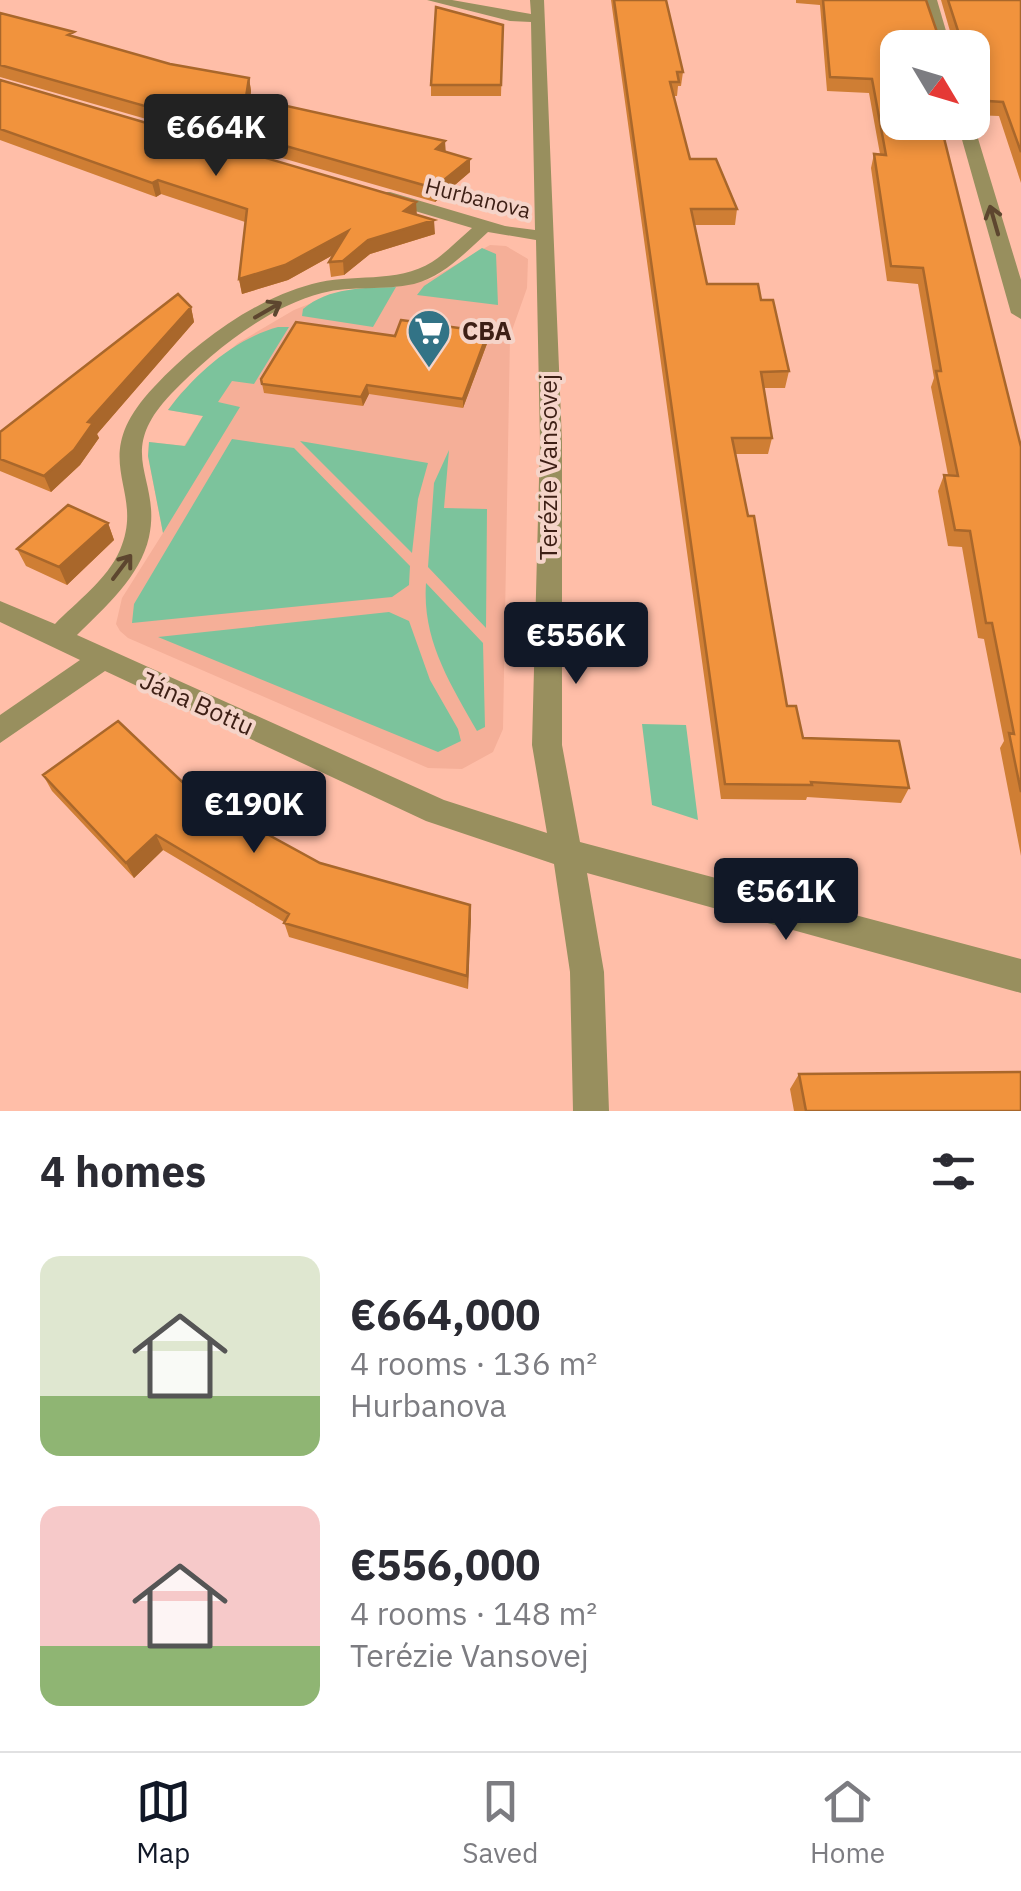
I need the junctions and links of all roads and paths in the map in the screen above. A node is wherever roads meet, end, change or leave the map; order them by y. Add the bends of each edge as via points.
1 (434, 0) edge
2 (930, 0) edge
3 (538, 9) edge
4 (939, 30) edge
5 (971, 140) edge
6 (374, 193) edge
7 (486, 226) junction
8 (542, 236) junction
9 (1021, 313) edge
10 (0, 612) edge
11 (57, 639) junction
12 (100, 660) junction
13 (0, 731) edge
14 (565, 853) junction
15 (1021, 976) edge
16 (592, 1111) edge

1 - 3 street via 510,17
2 - 4 street
3 - 8 street, Terézie Vansovej
9 -> 5 street
6 - 7 street, Hurbanova
7 - 8 street, Hurbanova
11 -> 7 street via 134,551 140,534 130,440 188,366 286,299 316,288 410,280
8 - 14 street, Terézie Vansovej via 551,442 546,745
10 - 11 street, Jána Bottu
11 - 12 street, Jána Bottu
12 - 13 street
12 - 14 street, Jána Bottu via 437,812
14 - 15 street, Jána Bottu
14 - 16 street, Terézie Vansovej via 582,926

